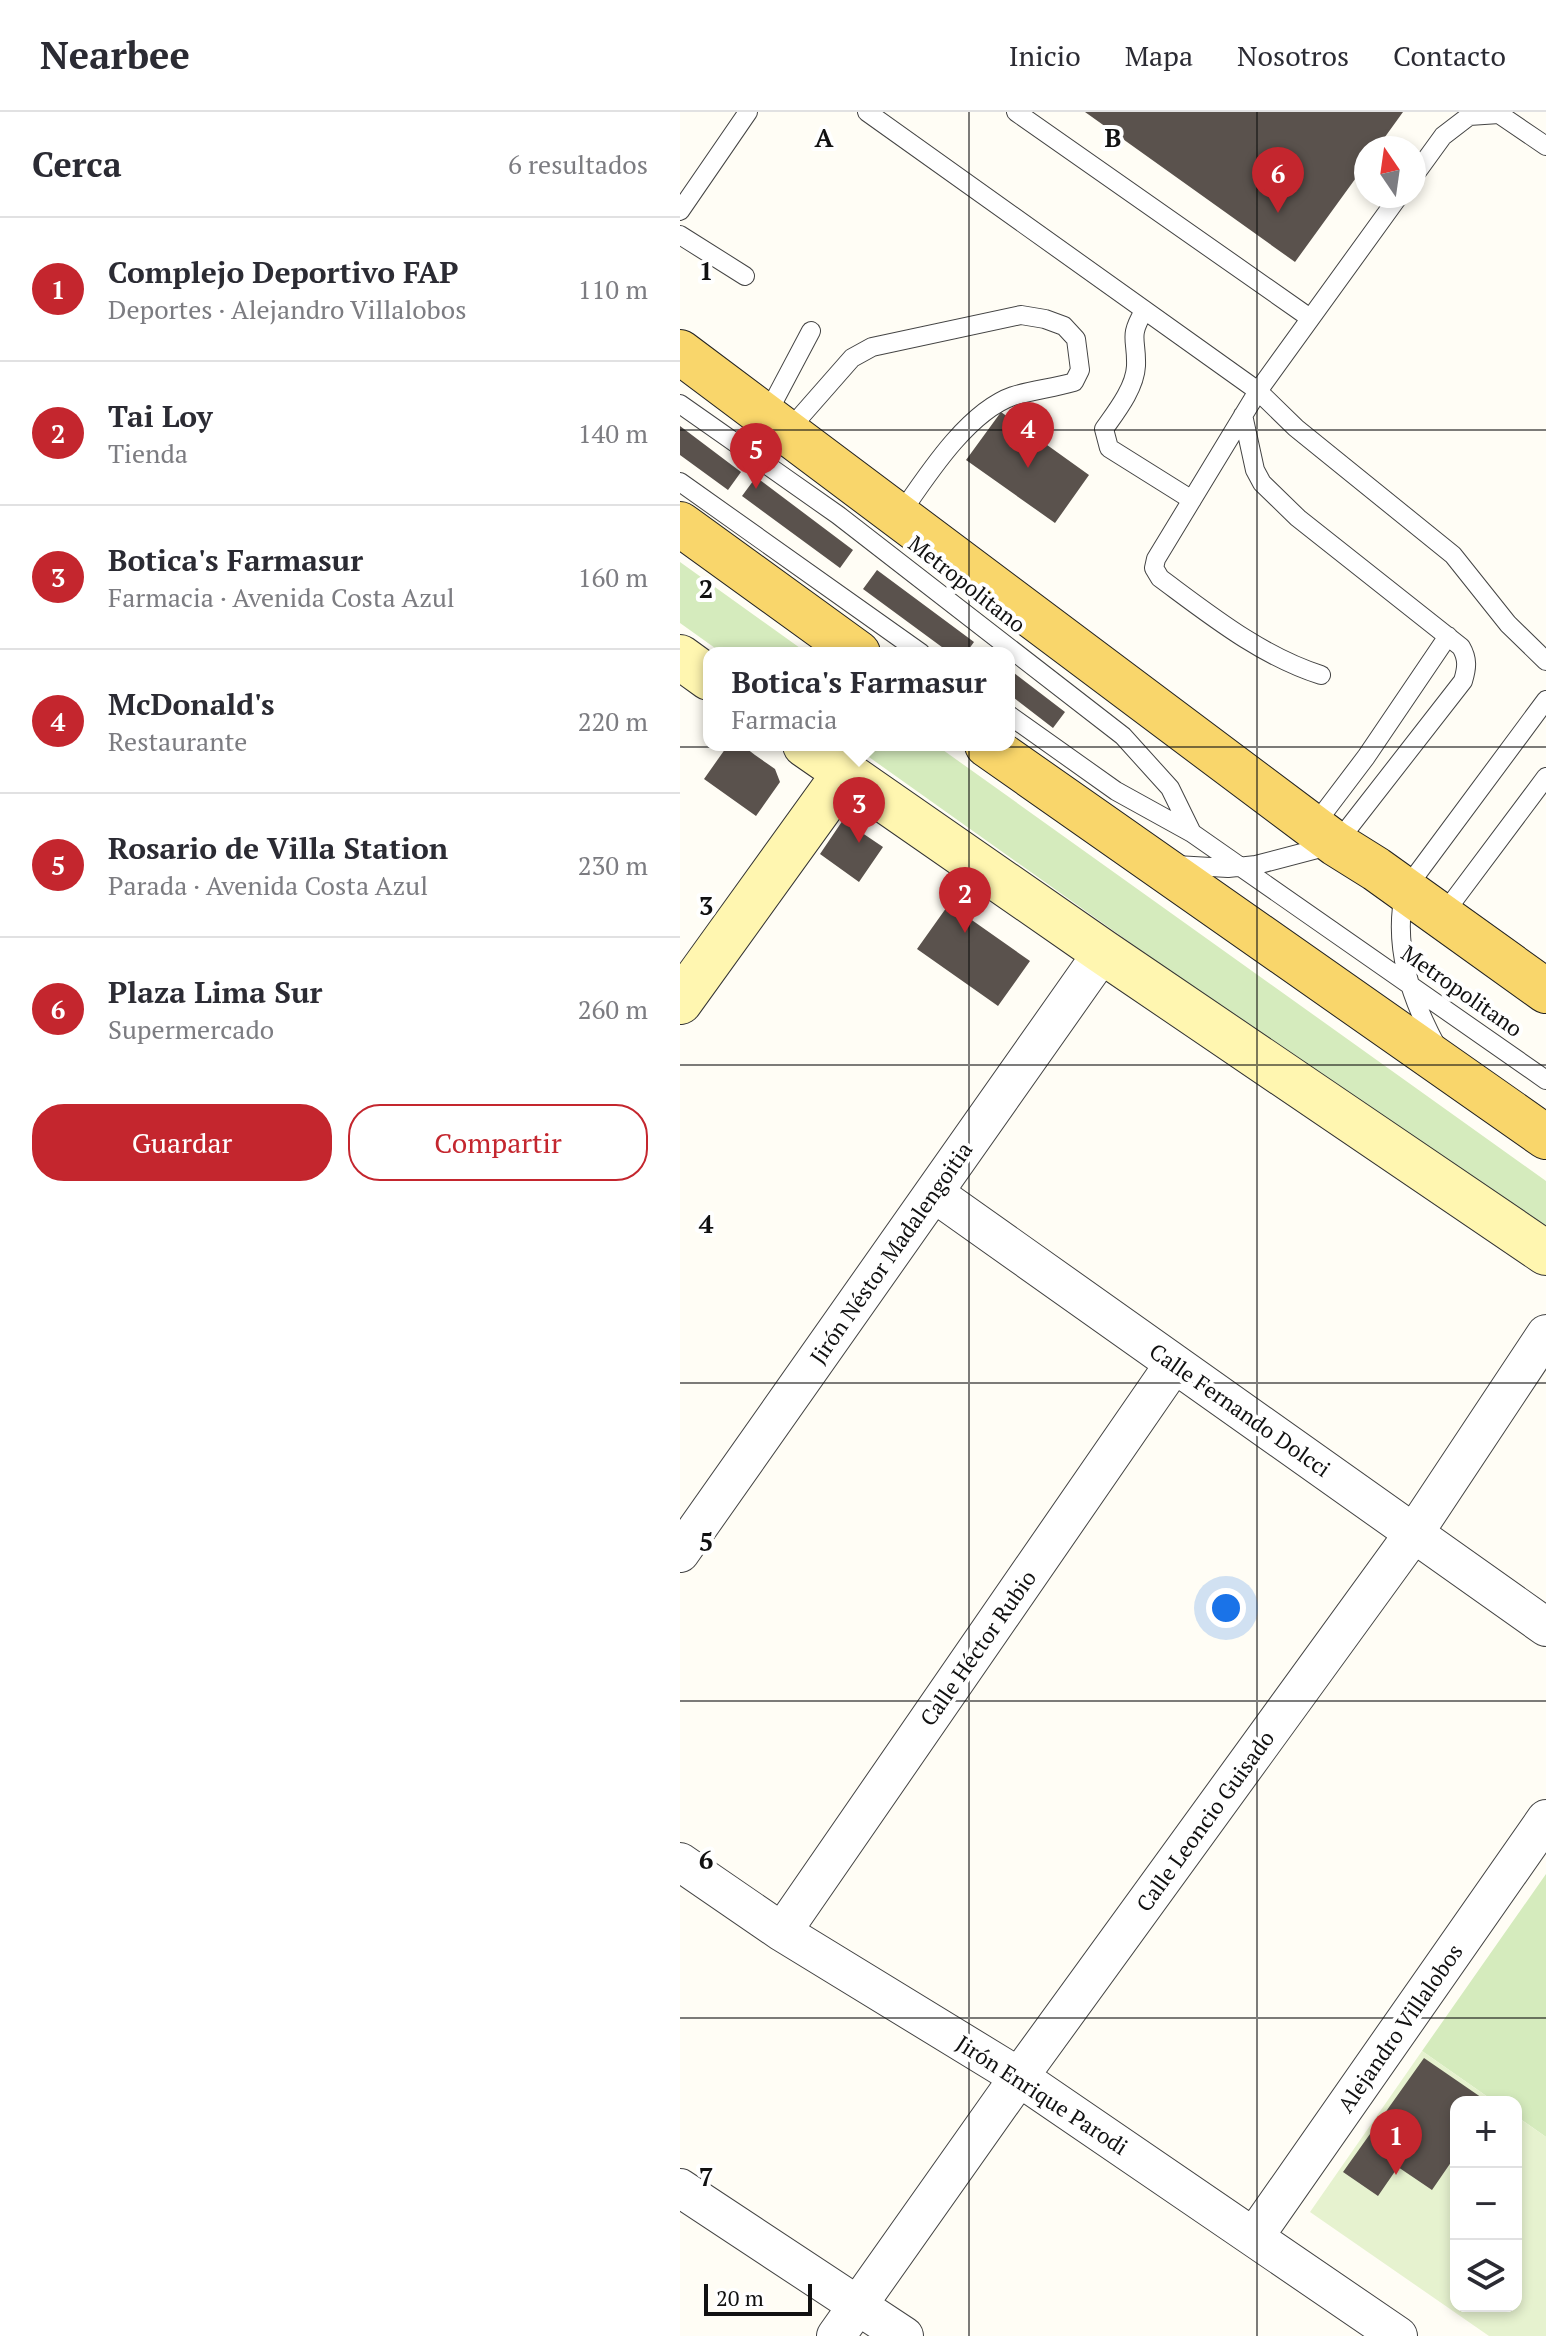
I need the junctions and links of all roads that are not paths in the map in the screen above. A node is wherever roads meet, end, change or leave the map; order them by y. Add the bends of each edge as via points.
1 (748, 112) edge
2 (867, 112) edge
3 (1016, 112) edge
4 (1546, 146) edge
5 (1426, 159) edge
6 (1390, 208) edge
7 (680, 211) edge
8 (680, 235) edge
9 (745, 276) dead end
10 (1144, 311) junction
11 (1310, 318) junction
12 (811, 331) dead end
13 (680, 352) edge
14 (1258, 391) junction
15 (680, 404) edge
16 (1243, 415) junction
17 (777, 424) junction
18 (680, 482) edge
19 (1192, 500) junction
20 (899, 516) junction
21 (680, 524) edge
22 (1448, 636) junction
23 (850, 647) edge
24 (913, 647) edge
25 (1008, 647) edge
26 (1015, 652) edge
27 (680, 657) edge
28 (1546, 661) edge
29 (703, 674) edge
30 (1321, 675) dead end
31 (1546, 700) edge
32 (1015, 719) edge
33 (814, 751) edge
34 (996, 751) edge
35 (845, 773) junction
36 (1546, 777) edge
37 (1192, 833) junction
38 (1324, 835) junction
39 (1153, 862) junction
40 (1240, 867) junction
41 (1405, 890) junction
42 (1442, 916) junction
43 (1103, 952) junction
44 (1409, 983) junction
45 (1546, 991) edge
46 (680, 1002) edge
47 (1449, 1069) junction
48 (1546, 1080) edge
49 (1546, 1137) edge
50 (934, 1193) junction
51 (1546, 1253) edge
52 (1546, 1334) edge
53 (1174, 1364) junction
54 (1414, 1533) junction
55 (682, 1548) edge
56 (1546, 1627) edge
57 (1546, 1819) edge
58 (680, 1862) edge
59 (782, 1932) junction
60 (1019, 2077) junction
61 (680, 2188) edge
62 (1254, 2237) junction
63 (857, 2305) junction
64 (836, 2336) edge
65 (904, 2336) edge
66 (1398, 2336) edge

1 - 7 lane
2 - 10 lane
3 - 11 lane
4 - 5 lane via 1499,114 1469,116 1443,136
6 - 11 lane
8 - 9 lane
10 - 14 lane
10 - 19 lane via 1134,328 1136,368 1104,429 1109,448
11 - 14 lane
12 - 17 lane
13 - 17 main road
14 - 16 lane
14 - 28 lane via 1453,555 1508,624
15 - 25 lane, Metropolitano via 838,515
16 - 19 lane
16 - 22 lane via 1262,483 1298,518
17 - 20 main road
17 - 20 lane via 852,358 872,347 1021,315 1064,326 1076,339 1080,370 1074,382 1011,397 980,416 946,449
18 - 24 lane
19 - 30 lane via 1156,559 1160,578 1278,658
20 - 38 main road
21 - 23 main road
22 - 38 lane via 1366,757
22 - 38 lane via 1466,655 1463,681
26 - 37 lane, Metropolitano via 1123,736 1170,788
27 - 29 main road
31 - 41 lane
32 - 37 lane, Metropolitano via 1116,791
33 - 35 main road
34 - 39 main road
35 - 43 main road
35 - 46 main road
36 - 42 lane
37 - 40 lane, Metropolitano
38 - 40 lane via 1285,859
38 - 41 main road
39 - 40 lane
39 - 47 main road
40 - 44 lane, Metropolitano
41 - 42 main road
41 - 44 lane via 1400,938
42 - 45 main road
43 - 50 street, Jirón Néstor Madalengoitia
43 - 51 main road
44 - 47 lane
44 - 48 lane, Metropolitano
47 - 49 main road
50 - 53 street, Calle Fernando Dolcci
50 - 55 street, Jirón Néstor Madalengoitia
52 - 54 street, Calle Leoncio Guisado
53 - 54 street, Calle Fernando Dolcci
53 - 59 street, Calle Héctor Rubio
54 - 56 street, Calle Fernando Dolcci
54 - 60 street, Calle Leoncio Guisado
57 - 62 street, Alejandro Villalobos
58 - 59 street, Jirón Enrique Parodi
59 - 60 street, Jirón Enrique Parodi
60 - 62 street, Jirón Enrique Parodi
60 - 63 street, Calle Leoncio Guisado
61 - 63 street
62 - 66 street, Jirón Enrique Parodi
63 - 64 street, Calle Leoncio Guisado
63 - 65 street

